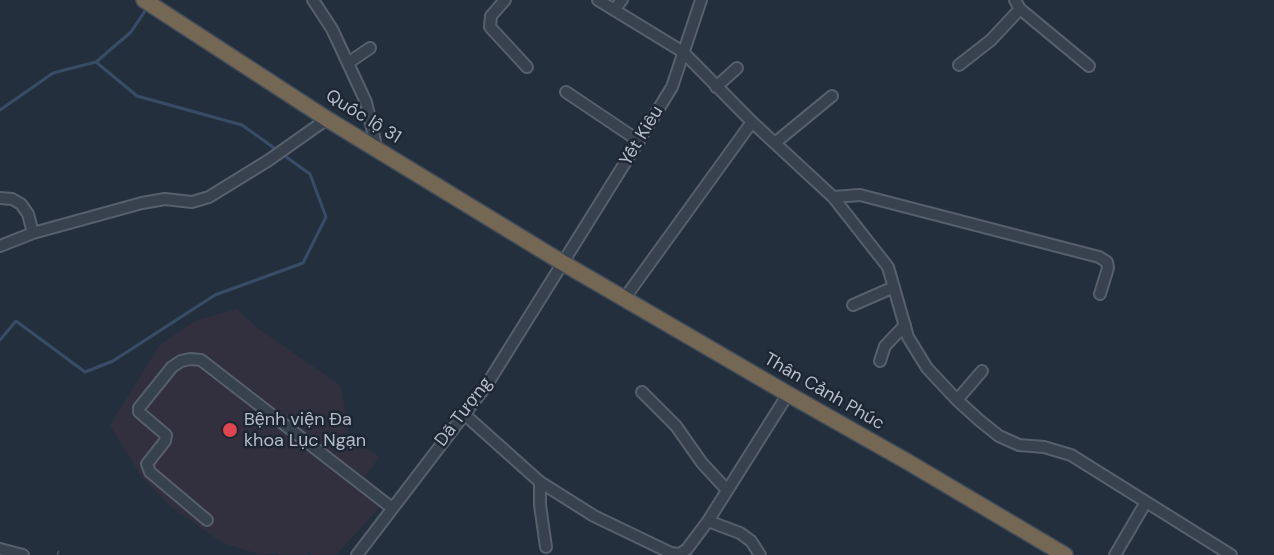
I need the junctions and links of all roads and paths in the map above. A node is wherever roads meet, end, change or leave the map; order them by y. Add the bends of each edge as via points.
1 (144, 0) edge
2 (313, 0) edge
3 (505, 0) edge
4 (598, 0) edge
5 (622, 0) edge
6 (701, 0) edge
7 (1017, 4) edge
8 (614, 10) junction
9 (370, 48) dead end
10 (683, 52) junction
11 (348, 63) junction
12 (959, 65) dead end
13 (1089, 66) dead end
14 (527, 67) dead end
15 (737, 68) dead end
16 (716, 87) junction
17 (566, 92) dead end
18 (832, 96) dead end
19 (327, 119) junction
20 (753, 122) junction
21 (639, 141) junction
22 (776, 142) junction
23 (377, 150) junction
24 (833, 197) junction
25 (0, 198) edge
26 (33, 233) junction
27 (0, 246) edge
28 (563, 263) junction
29 (894, 287) junction
30 (1100, 294) dead end
31 (624, 299) junction
32 (853, 305) dead end
33 (905, 325) junction
34 (880, 361) dead end
35 (982, 372) dead end
36 (642, 392) dead end
37 (788, 394) junction
38 (957, 400) junction
39 (464, 414) junction
40 (540, 482) junction
41 (728, 490) junction
42 (1146, 502) junction
43 (392, 508) junction
44 (207, 520) dead end
45 (708, 521) junction
46 (546, 547) dead end
47 (60, 548) dead end
48 (0, 549) edge
49 (19, 554) edge
50 (57, 555) edge
51 (357, 555) edge
52 (760, 555) edge
53 (1065, 555) edge
54 (1115, 555) edge
55 (1231, 555) edge

1 - 19 highway, Quốc lộ 31
2 - 11 street
3 - 14 street via 491,16 490,27
4 - 8 street
5 - 8 street
6 - 10 street, Yết Kiêu
7 - 12 street via 991,40
7 - 13 street
8 - 10 street
9 - 11 street
10 - 16 street
10 - 21 street, Yết Kiêu via 672,87
11 - 23 street via 366,102
15 - 16 street
16 - 20 street
17 - 21 street
18 - 22 street
19 - 23 highway, Quốc lộ 31
19 - 26 street via 209,197 192,202 165,199 142,203
20 - 22 street
20 - 31 street
21 - 28 street, Yết Kiêu
22 - 24 street
23 - 28 highway, Quốc lộ 31
24 - 29 street via 888,267
24 - 30 street via 860,195 1099,257 1107,262
25 - 26 street via 21,204
26 - 27 street
28 - 31 highway, Thân Cảnh Phúc
28 - 39 street, Dã Tượng via 486,386
29 - 32 street
29 - 33 street
31 - 37 highway, Thân Cảnh Phúc
33 - 34 street via 885,346
33 - 38 street via 927,368
35 - 38 street
36 - 41 street via 676,426 702,463
37 - 41 street
37 - 53 highway, Thân Cảnh Phúc
38 - 42 street via 999,436 1019,445 1071,455
39 - 40 street
39 - 43 street, Dã Tượng
40 - 45 street via 594,516 671,553 680,554 687,549
40 - 46 street
41 - 45 street
42 - 54 street
42 - 55 street
43 - 44 street via 201,360 190,359 172,367 139,412 166,435 147,464 150,472
43 - 51 street, Dã Tượng
45 - 52 street via 751,541
47 - 50 path
48 - 49 street

